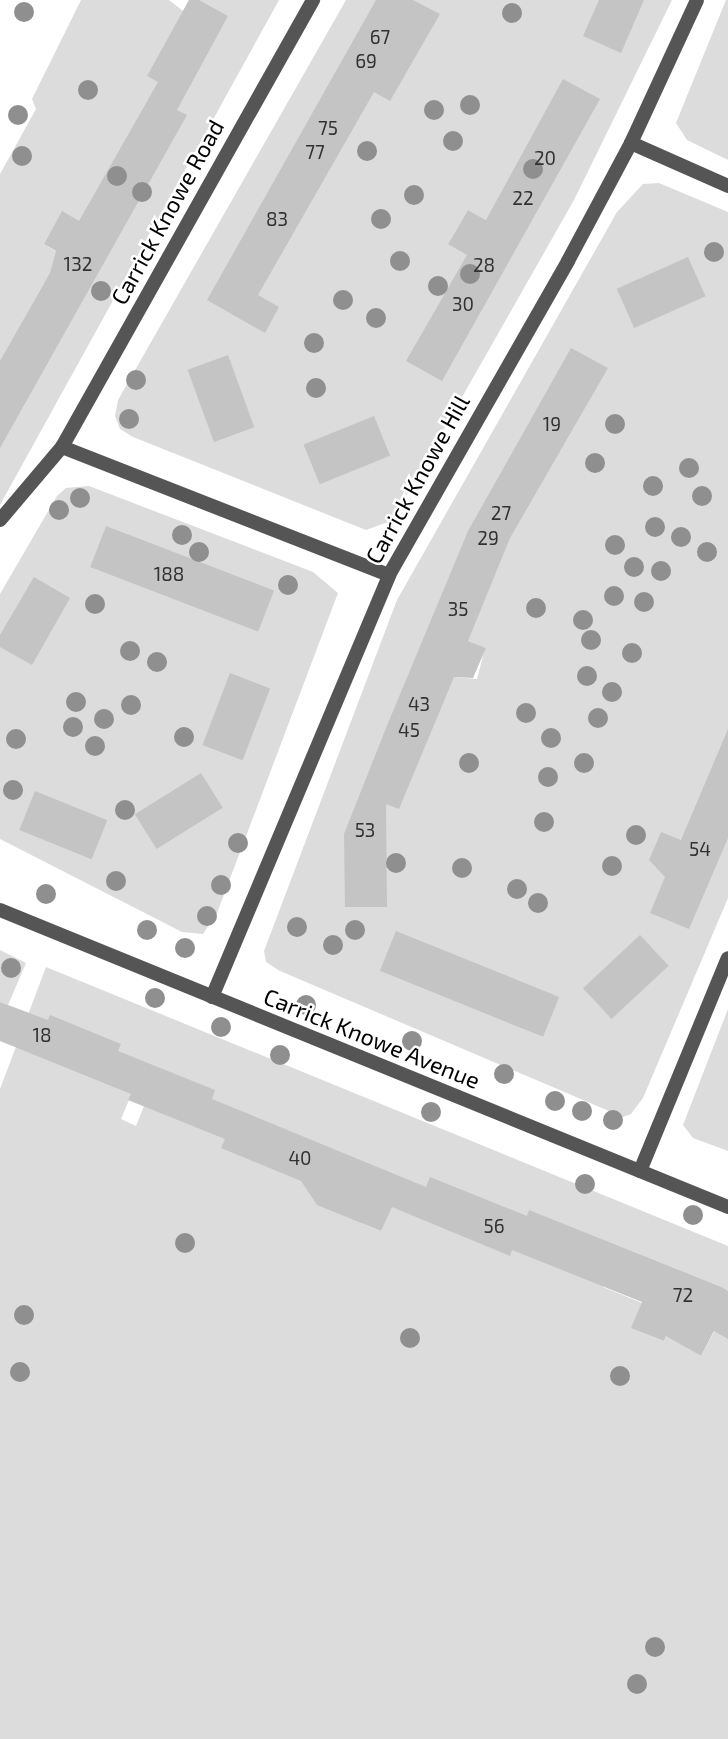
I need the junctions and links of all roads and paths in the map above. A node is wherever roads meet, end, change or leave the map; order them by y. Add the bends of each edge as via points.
1 (313, 0) edge
2 (697, 0) edge
3 (631, 143) junction
4 (728, 186) edge
5 (62, 447) junction
6 (0, 520) edge
7 (389, 575) junction
8 (0, 910) edge
9 (728, 958) edge
10 (212, 997) junction
11 (640, 1171) junction
12 (728, 1207) edge

1 - 5 street, Carrick Knowe Road
2 - 3 street, Carrick Knowe Hill
3 - 4 street
3 - 7 street, Carrick Knowe Hill
5 - 6 street, Carrick Knowe Road
5 - 7 street
7 - 10 street, Carrick Knowe Hill
8 - 10 street, Carrick Knowe Avenue
9 - 11 street
10 - 11 street, Carrick Knowe Avenue
11 - 12 street, Carrick Knowe Avenue

